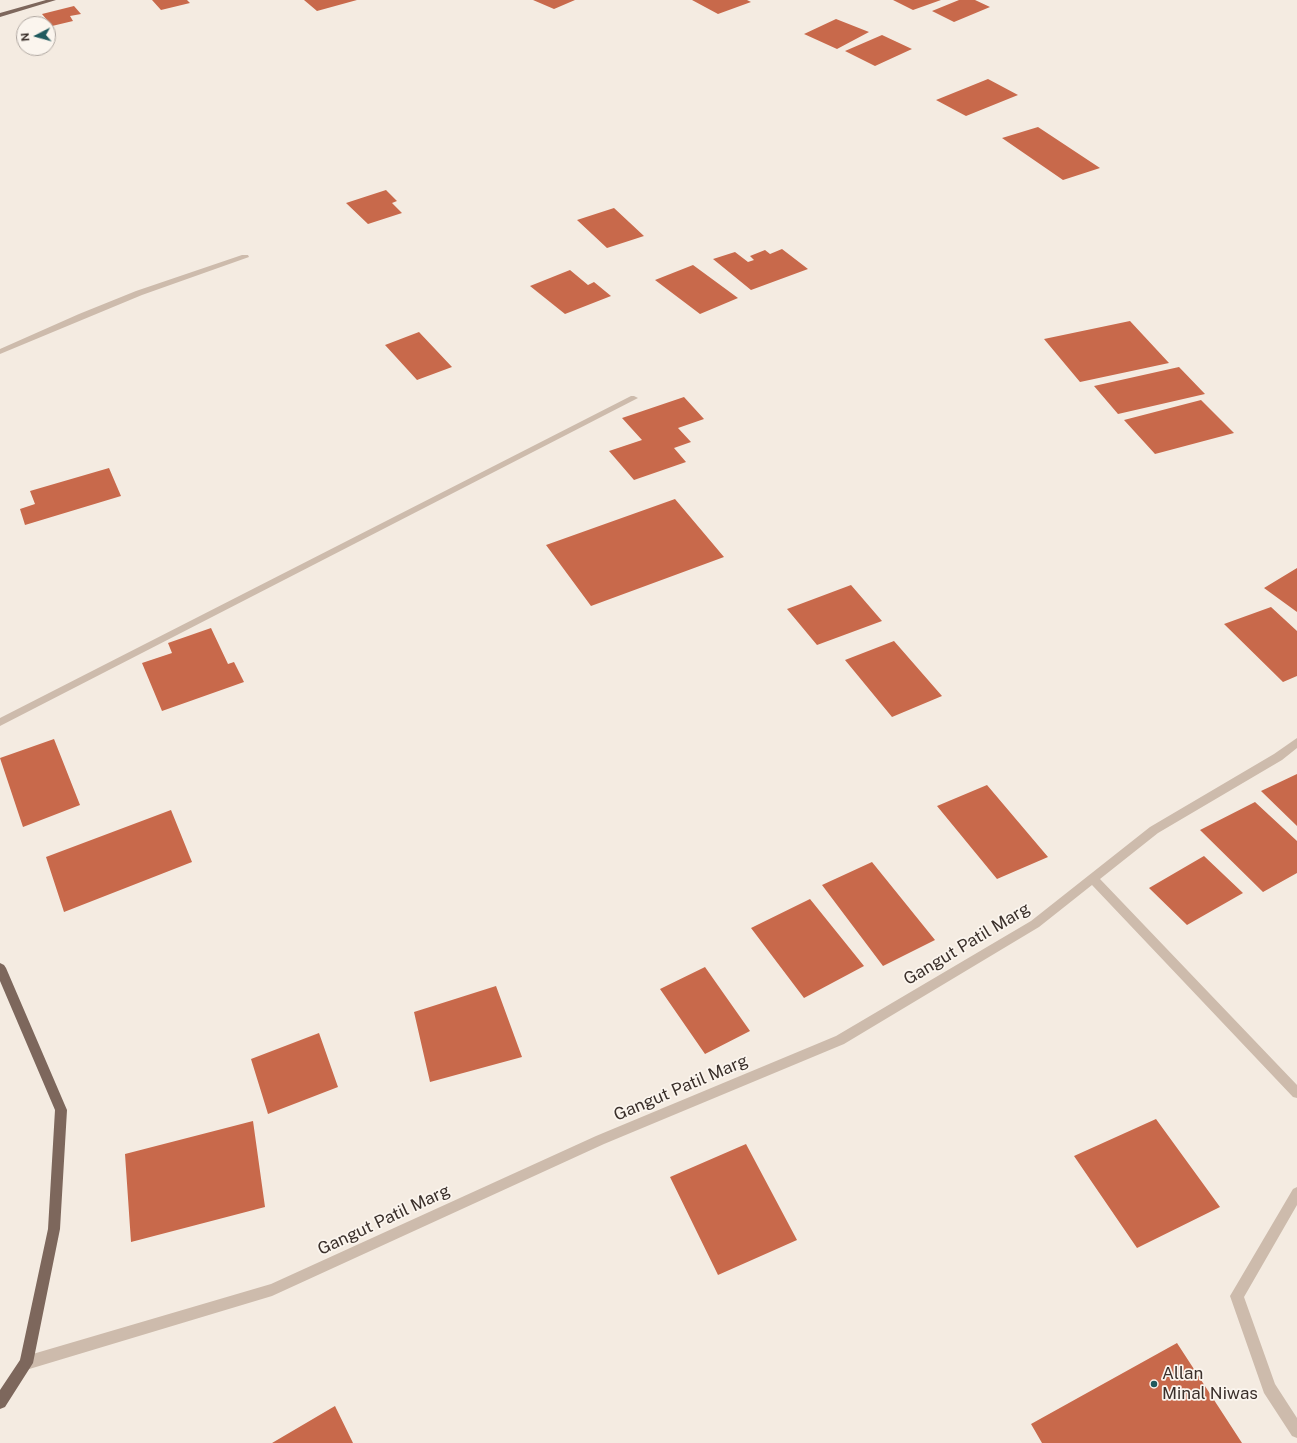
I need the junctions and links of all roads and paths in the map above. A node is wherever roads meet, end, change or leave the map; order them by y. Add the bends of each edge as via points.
1 (53, 0) edge
2 (0, 15) edge
3 (245, 258) dead end
4 (0, 352) edge
5 (634, 398) dead end
6 (0, 722) edge
7 (1297, 742) edge
8 (1092, 878) junction
9 (0, 968) edge
10 (1297, 1093) edge
11 (1297, 1193) edge
12 (26, 1363) junction
13 (0, 1402) edge
14 (1297, 1431) edge

1 - 2 main road
3 - 4 street via 139,293
5 - 6 street
7 - 8 street, Gangut Patil Marg via 1278,757 1154,830
8 - 10 street
8 - 12 street, Gangut Patil Marg via 1035,924 840,1040 600,1140 272,1290
9 - 12 main road via 61,1110 54,1229
11 - 14 street via 1236,1296 1269,1388
12 - 13 main road

